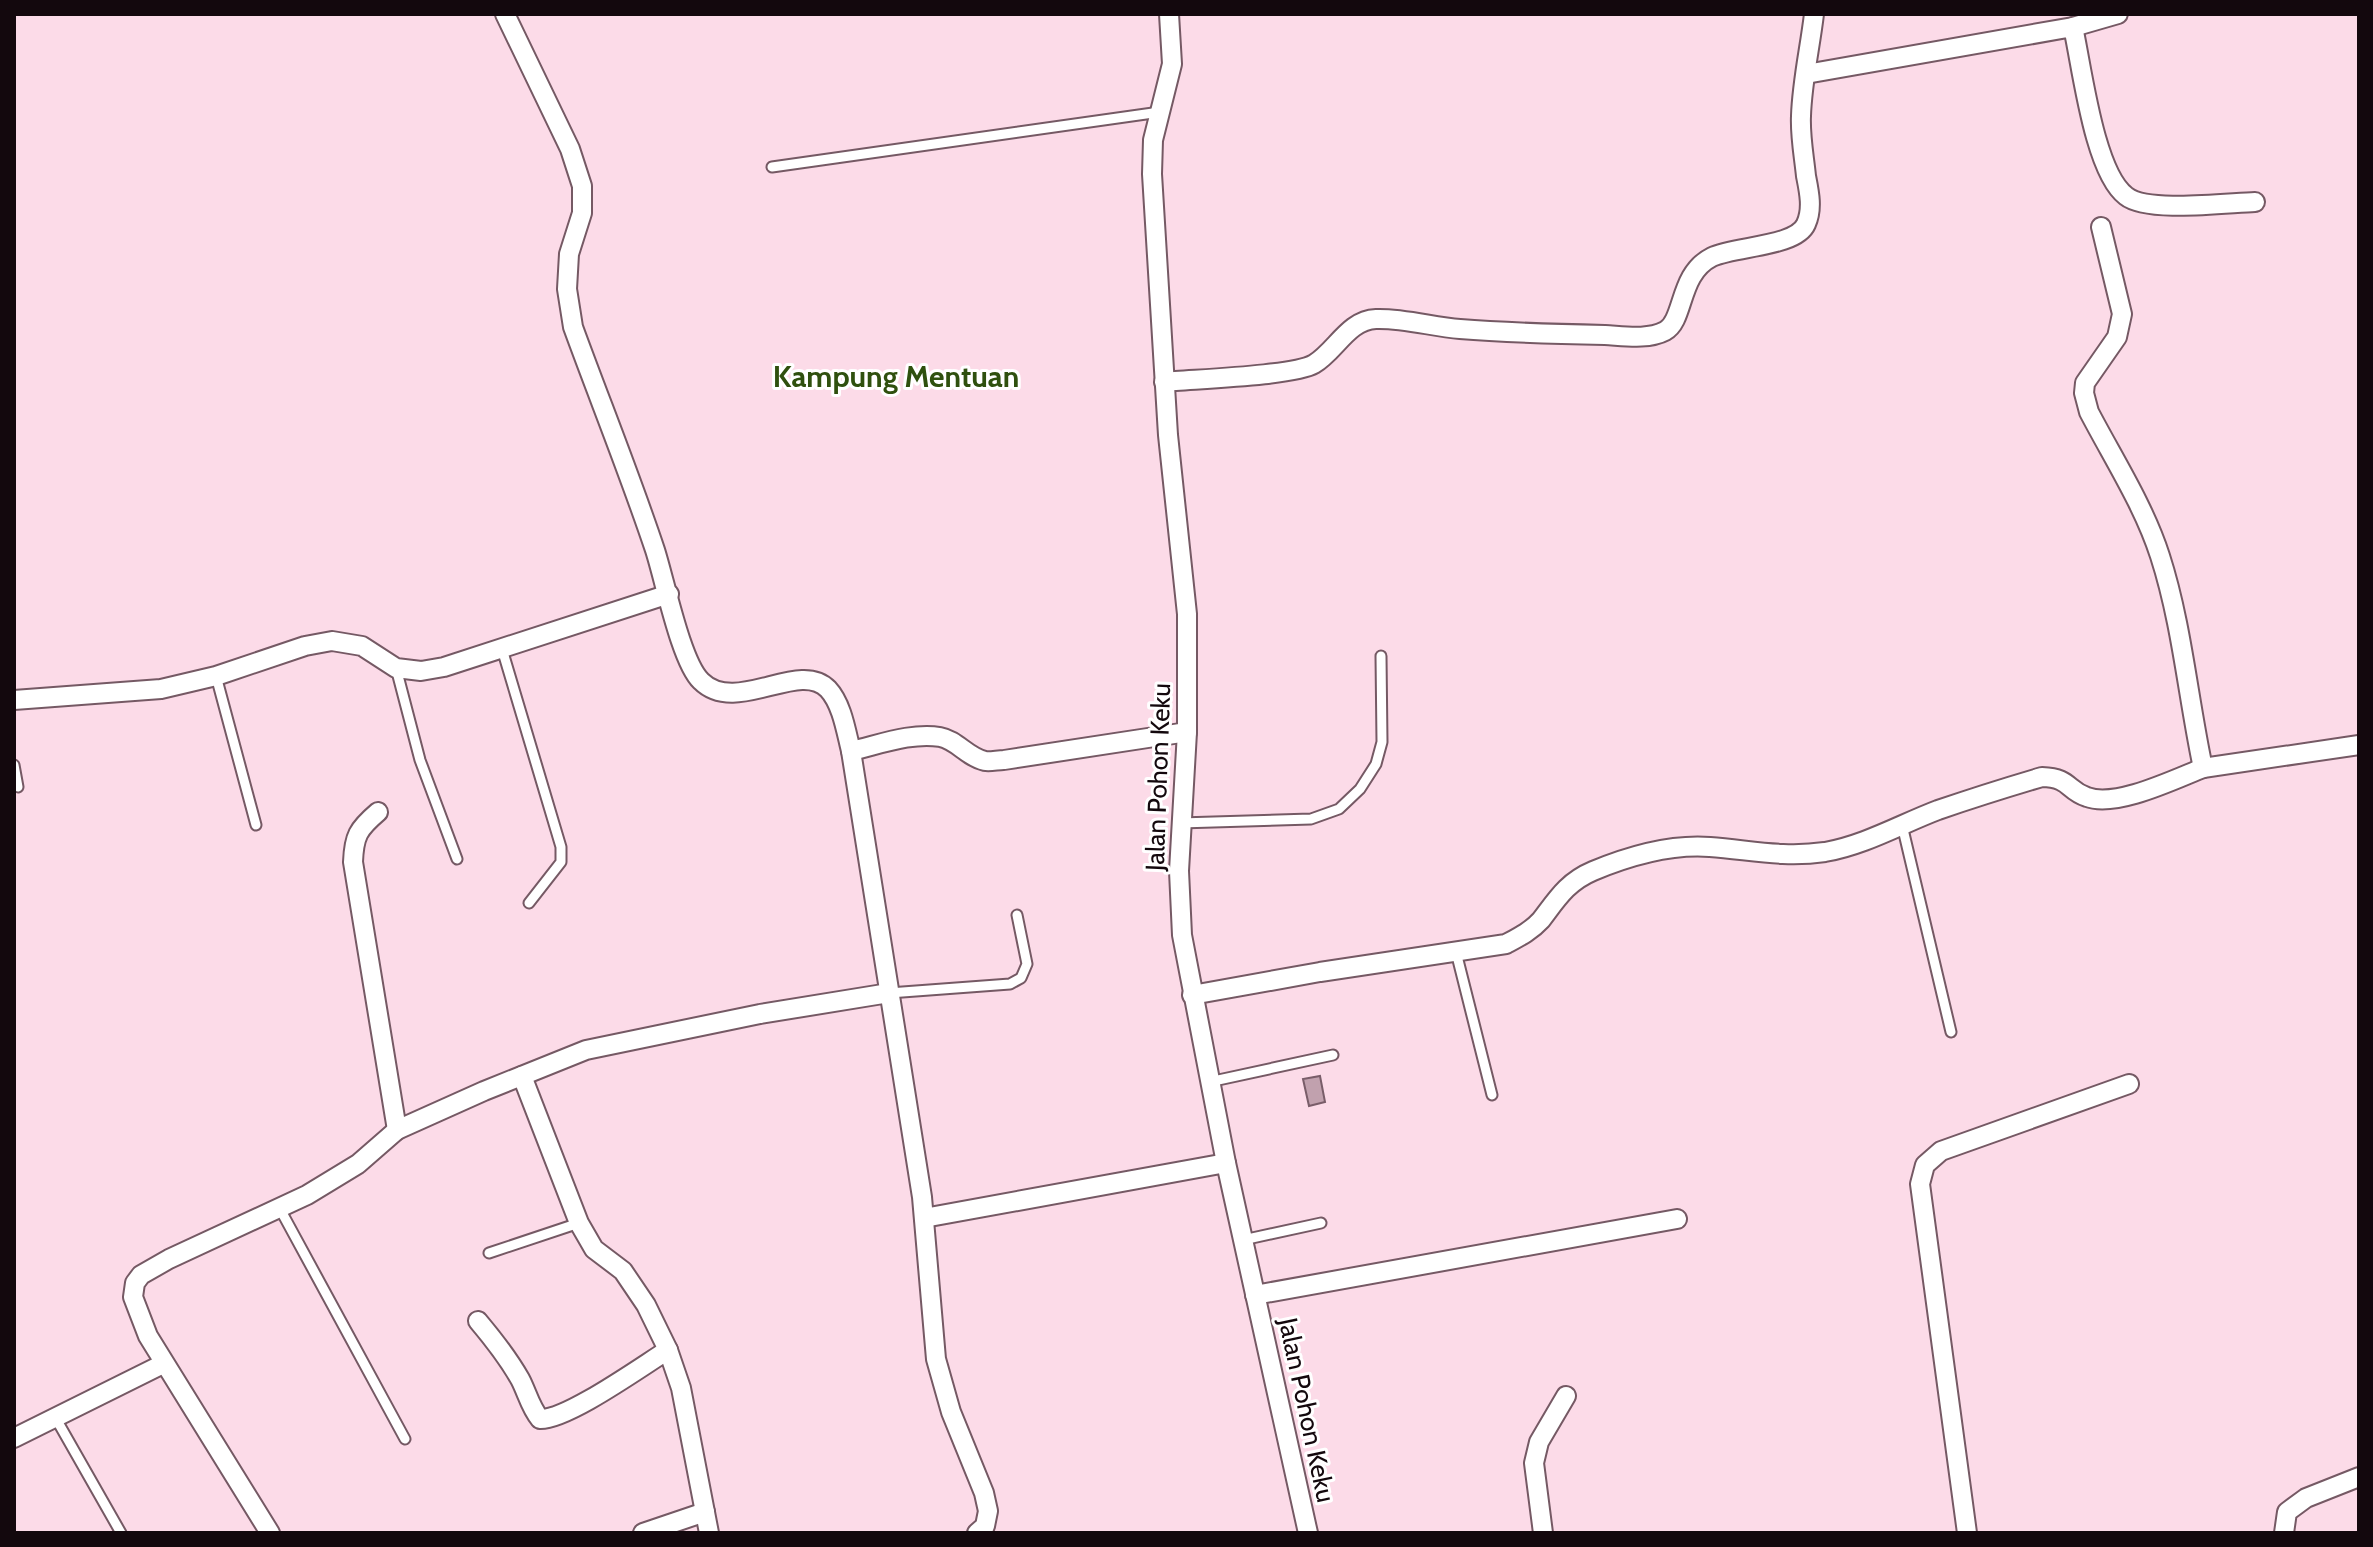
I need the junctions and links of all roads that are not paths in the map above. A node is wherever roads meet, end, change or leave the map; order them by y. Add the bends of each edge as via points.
1 (505, 14) edge
2 (1169, 14) edge
3 (1814, 14) edge
4 (2118, 14) edge
5 (2073, 27) junction
6 (1806, 74) junction
7 (1160, 112) junction
8 (772, 167) dead end
9 (2255, 202) dead end
10 (2101, 227) dead end
11 (1164, 382) junction
12 (669, 594) junction
13 (502, 649) junction
14 (1381, 656) dead end
15 (396, 668) junction
16 (216, 676) junction
17 (14, 700) edge
18 (1187, 732) junction
19 (2359, 745) edge
20 (851, 751) junction
21 (14, 765) edge
22 (2203, 768) junction
23 (18, 787) dead end
24 (378, 812) dead end
25 (1180, 823) junction
26 (256, 825) dead end
27 (1902, 825) junction
28 (457, 859) dead end
29 (529, 903) dead end
30 (1017, 915) dead end
31 (1456, 952) junction
32 (889, 993) junction
33 (1192, 995) junction
34 (1951, 1032) dead end
35 (1333, 1055) dead end
36 (522, 1076) junction
37 (1209, 1082) junction
38 (2129, 1084) dead end
39 (1492, 1095) dead end
40 (397, 1130) junction
41 (1226, 1163) junction
42 (280, 1209) junction
43 (924, 1218) junction
44 (1677, 1219) dead end
45 (579, 1223) junction
46 (1321, 1223) dead end
47 (1243, 1240) junction
48 (489, 1253) dead end
49 (1255, 1295) junction
50 (478, 1321) dead end
51 (668, 1350) junction
52 (163, 1364) junction
53 (1566, 1396) dead end
54 (55, 1417) junction
55 (14, 1438) edge
56 (405, 1439) dead end
57 (2359, 1477) edge
58 (705, 1512) junction
59 (121, 1533) edge
60 (270, 1533) edge
61 (643, 1533) edge
62 (709, 1533) edge
63 (977, 1533) edge
64 (1308, 1533) edge
65 (1543, 1533) edge
66 (1967, 1533) edge
67 (2284, 1533) edge

1 - 12 street via 570,149 582,186 582,213 569,254 573,327
2 - 7 street, Jalan Pohon Keku via 1172,64
3 - 6 street
4 - 5 street
5 - 6 street
5 - 9 street via 2108,175 2127,198 2157,206
6 - 11 street via 1801,116 1810,204 1806,225 1794,237 1710,258 1692,274 1668,330 1629,336 1536,334 1375,319 1345,334 1311,366
7 - 8 lane
7 - 11 street, Jalan Pohon Keku via 1152,174
10 - 22 street via 2122,314 2117,337 2085,383 2084,393 2160,555
11 - 18 street, Jalan Pohon Keku via 1187,614
12 - 13 street
12 - 20 street via 687,662 700,681 731,693 819,682 830,691
13 - 15 street via 444,667
13 - 29 lane via 561,847 561,862
14 - 25 lane via 1382,742 1376,764 1339,809 1311,819
15 - 16 street via 362,646 332,641
15 - 28 lane via 420,760
16 - 17 street via 161,689
16 - 26 lane
18 - 20 street via 1004,760 984,761 939,737
18 - 25 street, Jalan Pohon Keku
19 - 22 street
20 - 32 street
21 - 23 lane
22 - 27 street via 2141,793 2095,799 2084,797 2066,781 2042,777
24 - 40 street via 361,826 353,862
25 - 33 street, Jalan Pohon Keku via 1182,935
27 - 31 street via 1853,845 1799,855 1708,846 1641,854 1567,885 1540,920 1516,939
27 - 34 lane
30 - 32 lane via 1027,964 1021,978 1010,984
31 - 33 street
31 - 39 lane
32 - 36 street via 729,1019 586,1050
32 - 43 street
33 - 37 street, Jalan Pohon Keku
35 - 37 lane
36 - 40 street
36 - 45 street
37 - 41 street, Jalan Pohon Keku
38 - 66 street via 1941,1151 1925,1165 1920,1184
40 - 42 street via 358,1164
41 - 43 street
41 - 47 street, Jalan Pohon Keku
42 - 52 street via 141,1275 133,1297
42 - 56 lane
43 - 63 street via 936,1359 988,1511 985,1526
44 - 49 street
45 - 48 lane
45 - 51 street via 594,1249 623,1271
46 - 47 lane
47 - 49 street, Jalan Pohon Keku
49 - 64 street, Jalan Pohon Keku
50 - 51 street via 504,1352 540,1419 572,1409
51 - 58 street via 681,1388
52 - 54 street
52 - 60 street
53 - 65 street via 1539,1442 1534,1463
54 - 55 street
54 - 59 lane
57 - 67 street via 2306,1498 2287,1512
58 - 61 street
58 - 62 street

